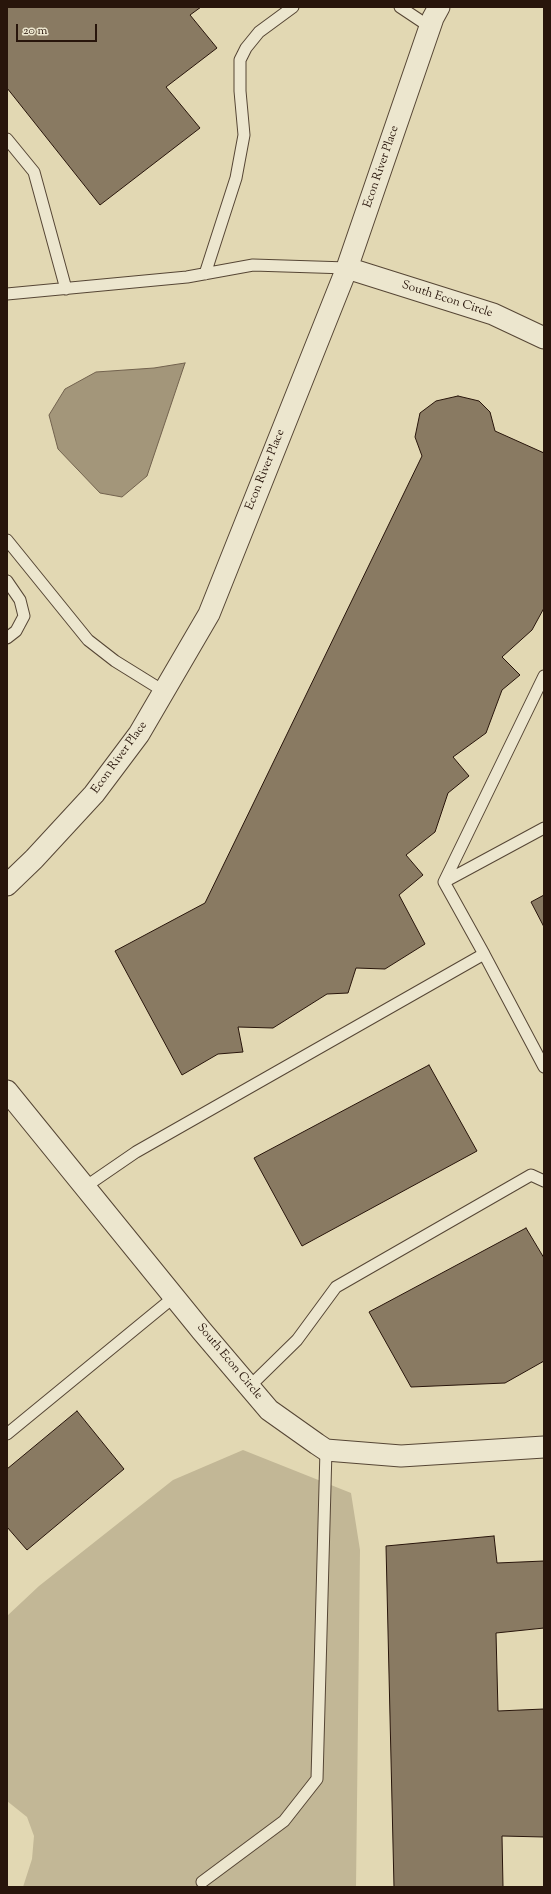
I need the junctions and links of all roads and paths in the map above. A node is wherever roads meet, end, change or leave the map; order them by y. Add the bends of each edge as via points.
1 (293, 7) edge
2 (400, 7) edge
3 (439, 7) edge
4 (430, 27) junction
5 (7, 139) edge
6 (347, 268) junction
7 (205, 274) junction
8 (66, 289) junction
9 (7, 294) edge
10 (544, 338) edge
11 (7, 540) edge
12 (7, 580) edge
13 (7, 638) edge
14 (544, 676) edge
15 (165, 692) junction
16 (544, 828) edge
17 (444, 882) junction
18 (7, 885) edge
19 (484, 954) junction
20 (544, 1068) edge
21 (7, 1091) edge
22 (544, 1181) edge
23 (85, 1187) junction
24 (174, 1297) junction
25 (249, 1387) junction
26 (7, 1434) edge
27 (544, 1447) edge
28 (326, 1450) junction
29 (202, 1882) dead end

1 - 7 lane via 259,32 240,60 244,135 236,178
2 - 4 lane
3 - 4 street, Econ River Place
4 - 6 street, Econ River Place
5 - 8 lane via 34,172
6 - 7 lane via 253,265
6 - 10 street, South Econ Circle via 493,314
6 - 15 street, Econ River Place via 209,614
7 - 8 lane
8 - 9 lane
11 - 15 lane via 88,640
12 - 13 lane via 20,600 24,616 16,631
14 - 17 lane
15 - 18 street, Econ River Place via 140,734 94,794
16 - 17 lane
17 - 19 lane
19 - 20 lane
19 - 23 lane via 136,1152
21 - 23 street, South Econ Circle
22 - 25 lane via 531,1174 336,1287 297,1340
23 - 24 street, South Econ Circle
24 - 25 street, South Econ Circle
24 - 26 lane
25 - 28 street, South Econ Circle via 269,1410
27 - 28 street via 401,1456
28 - 29 lane via 316,1779 284,1820

